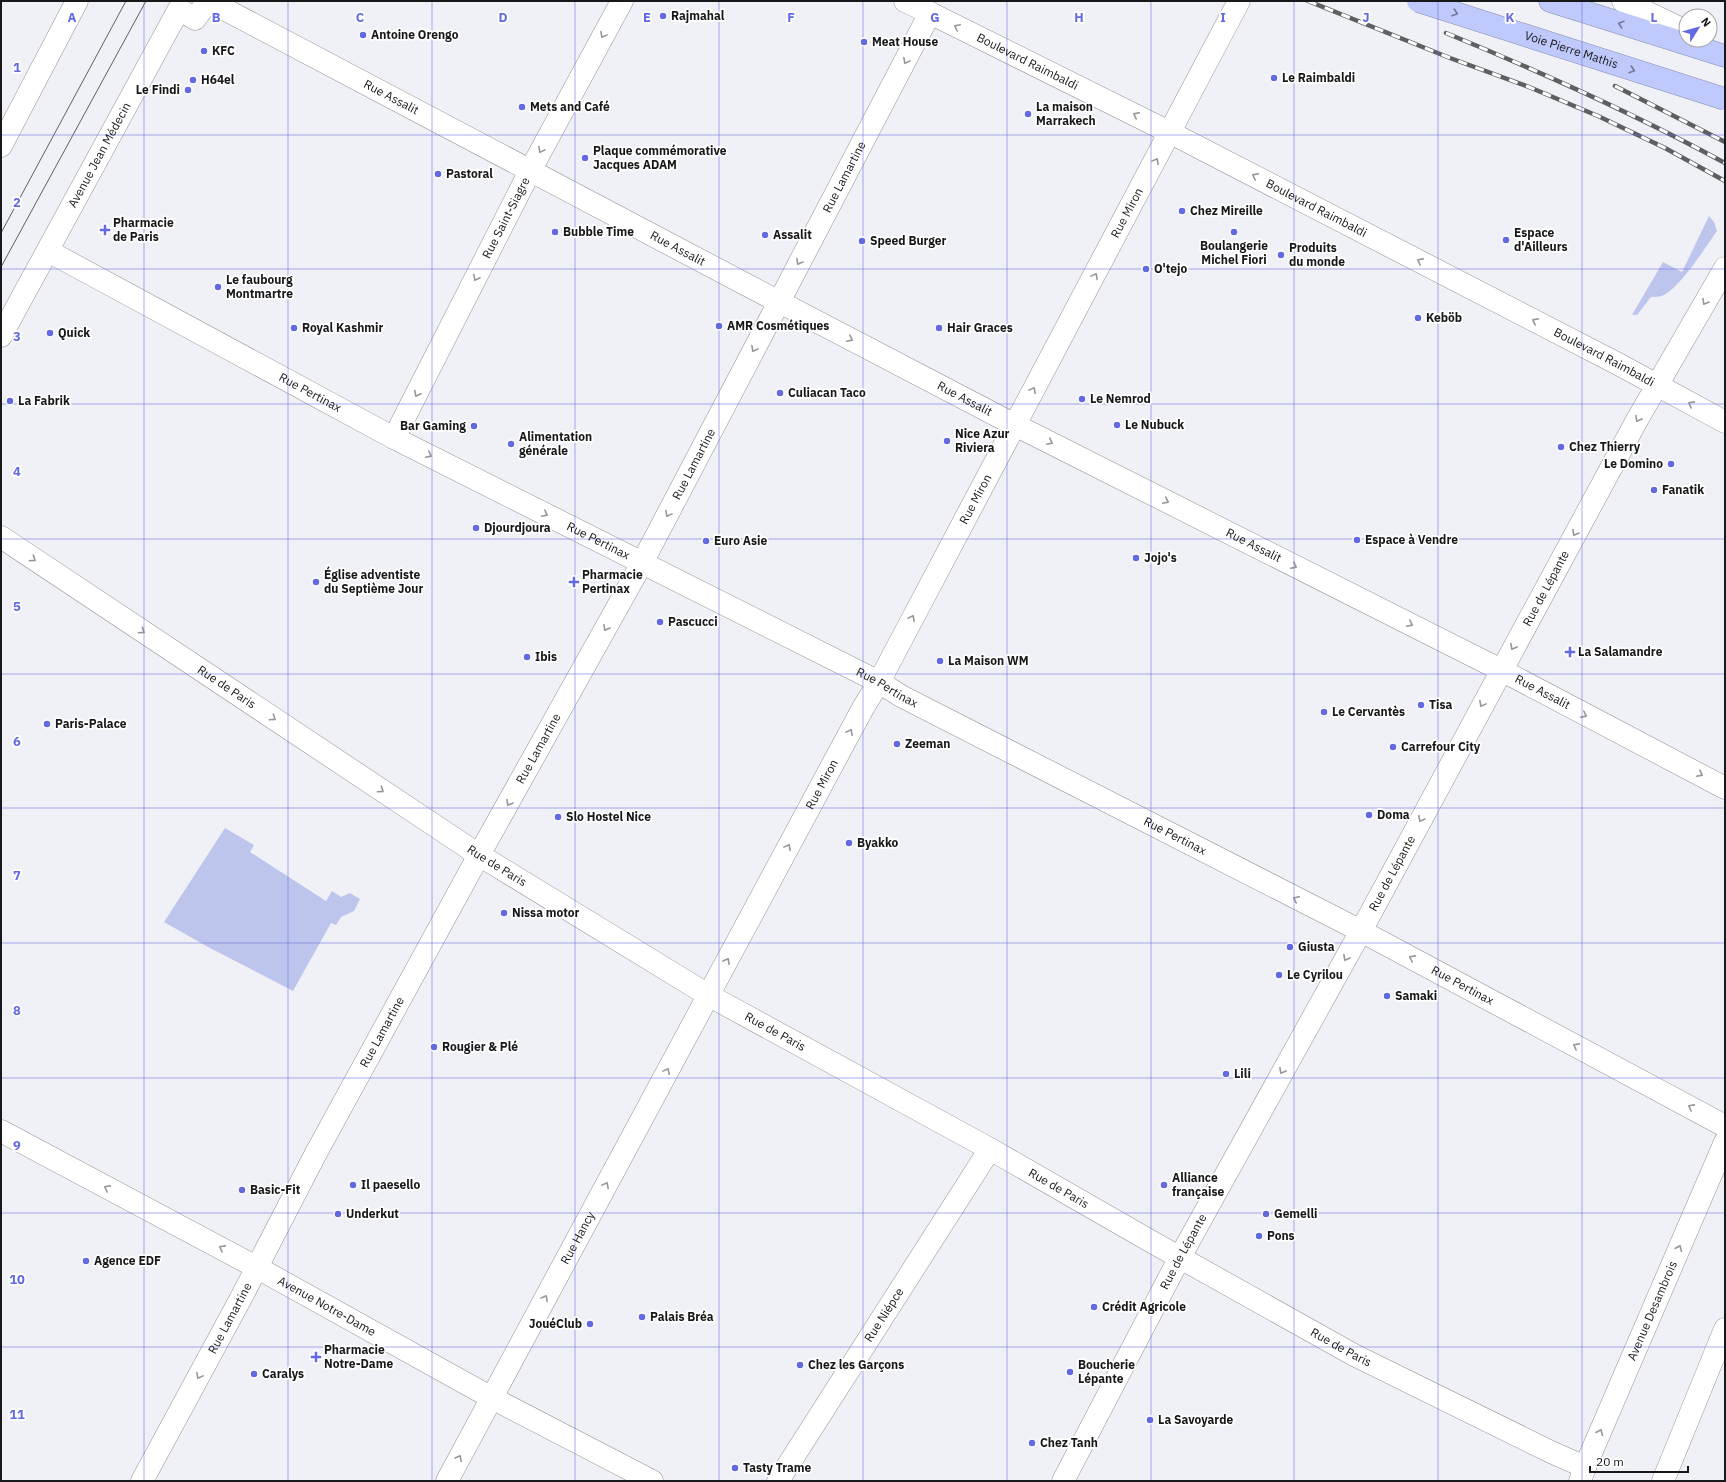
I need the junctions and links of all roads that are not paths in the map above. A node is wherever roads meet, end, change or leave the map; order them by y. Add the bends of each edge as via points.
1 (77, 1) edge
2 (208, 1) edge
3 (622, 1) edge
4 (905, 1) edge
5 (1240, 1) edge
6 (1418, 1) edge
7 (1550, 1) edge
8 (1623, 1) edge
9 (930, 13) junction
10 (1678, 27) edge
11 (1725, 56) edge
12 (1725, 99) edge
13 (1171, 133) junction
14 (1, 146) edge
15 (530, 171) junction
16 (48, 251) junction
17 (1725, 268) edge
18 (778, 302) junction
19 (1, 336) edge
20 (1657, 385) junction
21 (1725, 422) edge
22 (1015, 425) junction
23 (394, 438) junction
24 (1, 537) edge
25 (642, 563) junction
26 (1501, 670) junction
27 (879, 682) junction
28 (1725, 788) edge
29 (479, 856) junction
30 (1361, 930) junction
31 (708, 995) junction
32 (1725, 1126) edge
33 (1, 1132) edge
34 (1725, 1142) edge
35 (990, 1149) junction
36 (1180, 1257) junction
37 (256, 1267) junction
38 (1725, 1329) edge
39 (492, 1398) junction
40 (1582, 1474) edge
41 (142, 1481) edge
42 (447, 1481) edge
43 (652, 1481) edge
44 (778, 1481) edge
45 (1063, 1481) edge
46 (1662, 1481) edge

1 - 14 street
2 - 15 street, Rue Assalit
2 - 16 street, Avenue Jean Médecin via 195,19 179,9
3 -> 15 street, Rue Saint-Siagre
4 - 9 street, Boulevard Raimbaldi
5 - 13 street, Rue Miron
6 -> 12 highway, Voie Pierre Mathis, bridge
11 -> 7 highway
8 - 10 street
13 -> 9 street, Boulevard Raimbaldi
9 -> 18 street, Rue Lamartine
20 -> 13 street, Boulevard Raimbaldi
22 -> 13 street, Rue Miron
15 - 18 street, Rue Assalit
15 -> 23 street, Rue Saint-Siagre
16 - 19 street, Avenue Jean Médecin
16 - 23 street, Rue Pertinax
17 -> 20 street, Rue de Lépante
18 -> 22 street, Rue Assalit
18 -> 25 street, Rue Lamartine
21 -> 20 street, Boulevard Raimbaldi
20 -> 26 street, Rue de Lépante
22 -> 26 street, Rue Assalit
27 -> 22 street, Rue Miron
23 -> 25 street, Rue Pertinax
24 -> 29 street, Rue de Paris
25 - 27 street, Rue Pertinax
25 -> 29 street, Rue Lamartine
26 -> 28 street, Rue Assalit
26 -> 30 street, Rue de Lépante
30 -> 27 street, Rue Pertinax
31 -> 27 street, Rue Miron
29 - 31 street, Rue de Paris
29 - 37 street, Rue Lamartine
32 -> 30 street, Rue Pertinax
30 -> 36 street, Rue de Lépante
31 - 35 street, Rue de Paris
39 -> 31 street, Rue Hancy
37 -> 33 street, Avenue Notre-Dame
40 -> 34 street, Avenue Desambrois
35 - 36 street, Rue de Paris
35 - 44 street, Rue Niépce
36 - 40 street, Rue de Paris via 1354,1355 1551,1452
36 - 45 street, Rue de Lépante
37 - 39 street, Avenue Notre-Dame
37 -> 41 street, Rue Lamartine
38 - 46 street
42 -> 39 street, Rue Hancy
39 - 43 street, Avenue Notre-Dame

